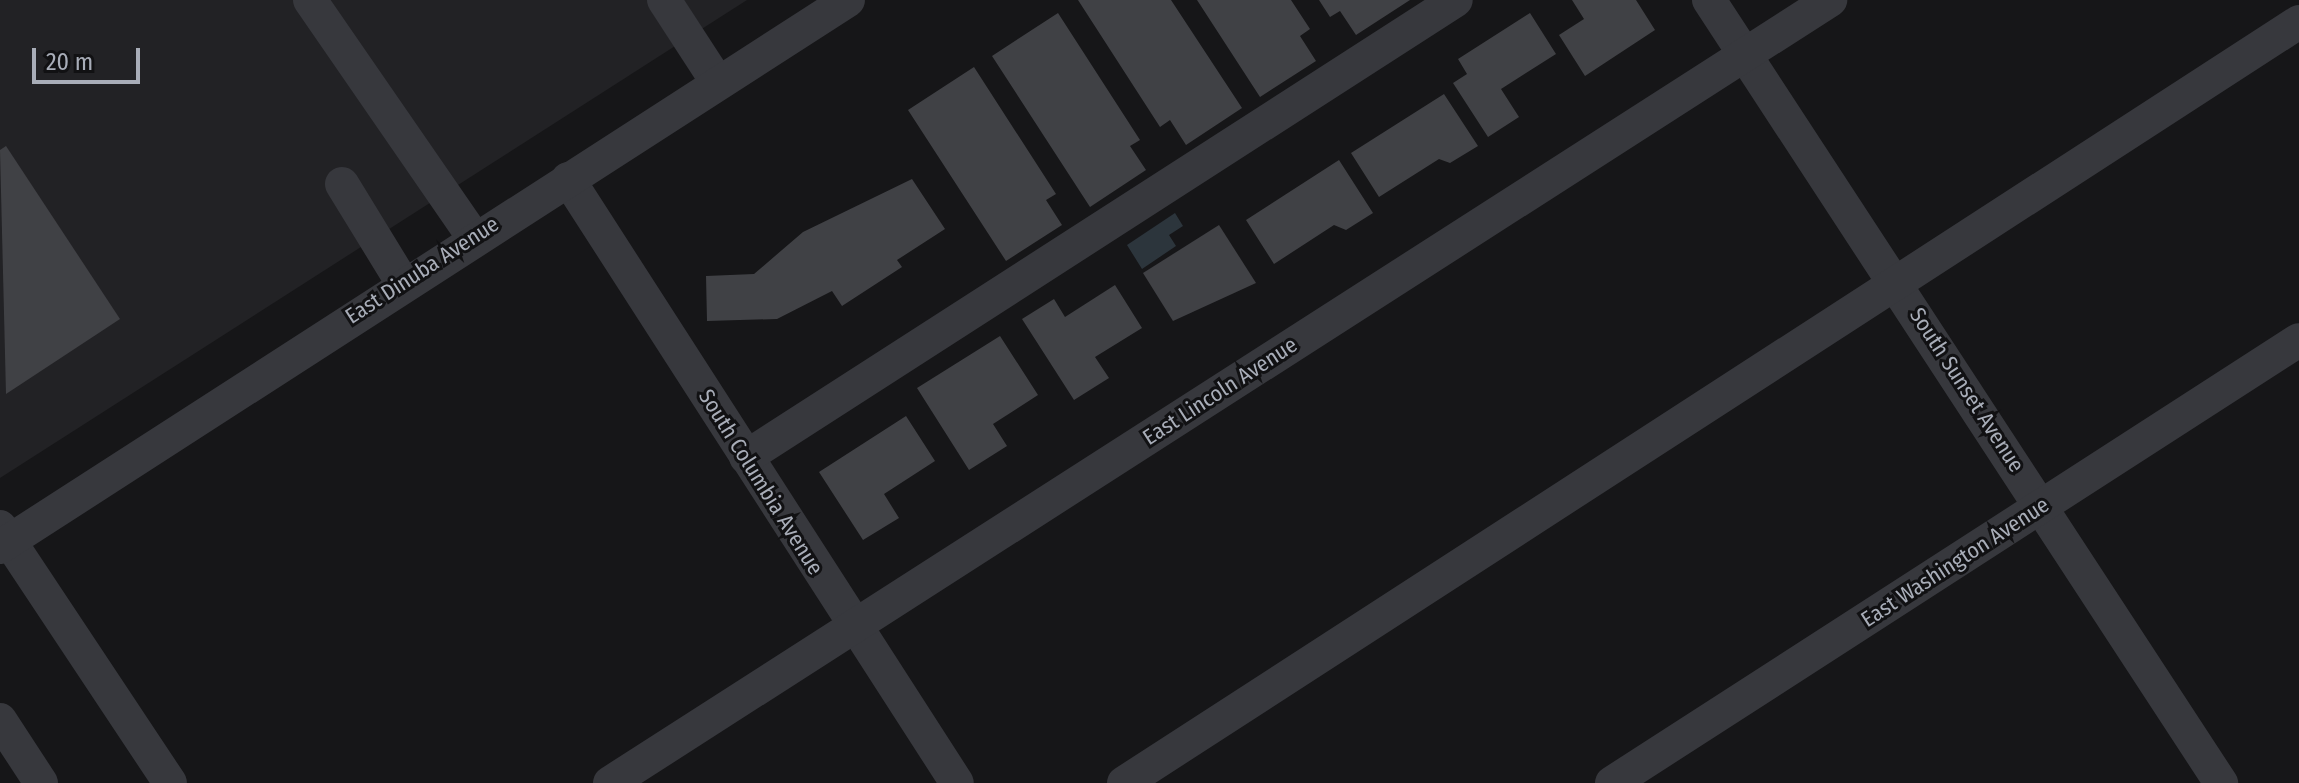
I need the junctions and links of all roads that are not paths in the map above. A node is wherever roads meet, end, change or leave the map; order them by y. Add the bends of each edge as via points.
1 (310, 0) edge
2 (664, 0) edge
3 (848, 0) edge
4 (1456, 0) edge
5 (1709, 0) edge
6 (1830, 0) edge
7 (2299, 22) edge
8 (1745, 55) junction
9 (718, 83) junction
10 (568, 179) junction
11 (342, 184) dead end
12 (473, 236) junction
13 (402, 282) junction
14 (1895, 282) junction
15 (2299, 340) edge
16 (746, 457) junction
17 (2042, 505) junction
18 (3, 538) edge
19 (853, 627) junction
20 (0, 720) edge
21 (41, 783) edge
22 (170, 783) edge
23 (610, 783) edge
24 (957, 783) edge
25 (1124, 783) edge
26 (1612, 783) edge
27 (2221, 783) edge

1 - 12 street
2 - 9 street
3 - 9 street, East Dinuba Avenue
4 - 16 street
5 - 8 street, South Sunset Avenue
6 - 8 street, East Lincoln Avenue
7 - 14 street
8 - 14 street, South Sunset Avenue
8 - 19 street, East Lincoln Avenue
9 - 10 street, East Dinuba Avenue
10 - 12 street, East Dinuba Avenue
10 - 16 street, South Columbia Avenue
11 - 13 street
12 - 13 street, East Dinuba Avenue
13 - 18 street, East Dinuba Avenue
14 - 17 street, South Sunset Avenue
14 - 25 street
15 - 17 street, East Washington Avenue
16 - 19 street, South Columbia Avenue
17 - 26 street, East Washington Avenue
17 - 27 street, South Sunset Avenue
18 - 22 street
19 - 23 street, East Lincoln Avenue
19 - 24 street, South Columbia Avenue
20 - 21 street

